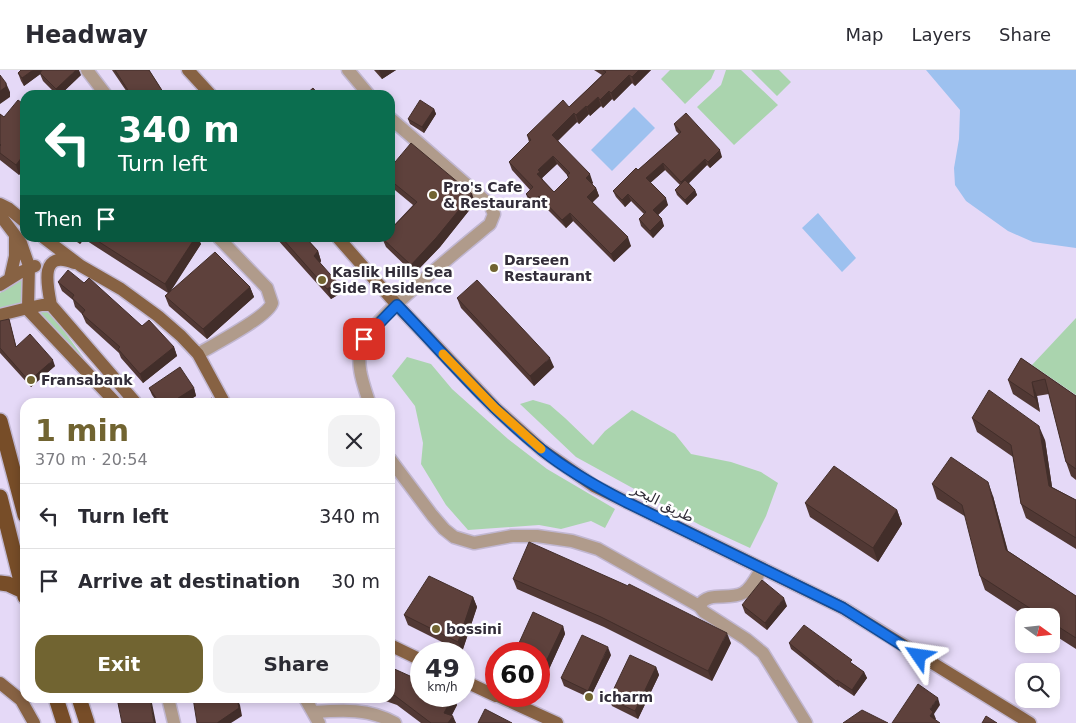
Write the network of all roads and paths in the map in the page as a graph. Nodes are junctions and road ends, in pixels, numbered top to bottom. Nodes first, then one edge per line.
1 (87, 70) edge
2 (188, 70) edge
3 (348, 70) edge
4 (102, 90) edge
5 (206, 90) edge
6 (365, 90) edge
7 (395, 122) edge
8 (0, 204) edge
9 (0, 215) edge
10 (20, 218) edge
11 (15, 233) junction
12 (20, 241) edge
13 (20, 242) edge
14 (49, 242) edge
15 (223, 242) edge
16 (342, 242) edge
17 (52, 262) junction
18 (81, 266) junction
19 (30, 268) junction
20 (5, 281) edge
21 (51, 305) junction
22 (397, 305) junction
23 (28, 308) junction
24 (0, 315) edge
25 (198, 354) junction
26 (111, 398) edge
27 (132, 398) edge
28 (222, 398) edge
29 (368, 398) edge
30 (0, 421) edge
31 (395, 466) edge
32 (20, 496) edge
33 (0, 497) edge
34 (762, 568) junction
35 (20, 578) edge
36 (0, 583) edge
37 (20, 592) edge
38 (699, 606) junction
39 (395, 647) edge
40 (410, 655) edge
41 (0, 683) edge
42 (20, 699) edge
43 (23, 703) edge
44 (58, 703) edge
45 (81, 703) edge
46 (169, 703) edge
47 (309, 703) edge
48 (521, 707) edge
49 (316, 717) edge
50 (34, 723) edge
51 (64, 723) edge
52 (87, 723) edge
53 (174, 723) edge
54 (395, 723) edge
55 (556, 723) edge
56 (806, 723) edge
57 (1030, 723) edge

1 - 4 street
2 - 5 main road
3 - 6 street
7 - 22 street
8 - 10 main road
9 - 11 main road
11 - 12 main road
11 - 20 main road
13 - 19 main road
14 - 18 main road
15 - 25 street
16 - 22 main road, طريق البحر
17 - 18 main road
17 - 19 main road
17 - 21 main road
18 - 25 main road
19 - 20 main road
19 - 23 main road
21 - 23 main road
21 - 27 main road
22 - 29 street
22 - 34 main road, طريق البحر
23 - 24 main road
23 - 26 main road
25 - 28 main road
30 - 32 highway
31 - 38 street
33 - 35 highway
34 - 38 street
34 - 57 main road, طريق البحر
36 - 37 highway
38 - 56 street
39 - 40 main road
41 - 42 main road
43 - 50 main road
44 - 51 highway
45 - 52 highway
46 - 53 street
47 - 49 street
48 - 55 main road
49 - 54 street

